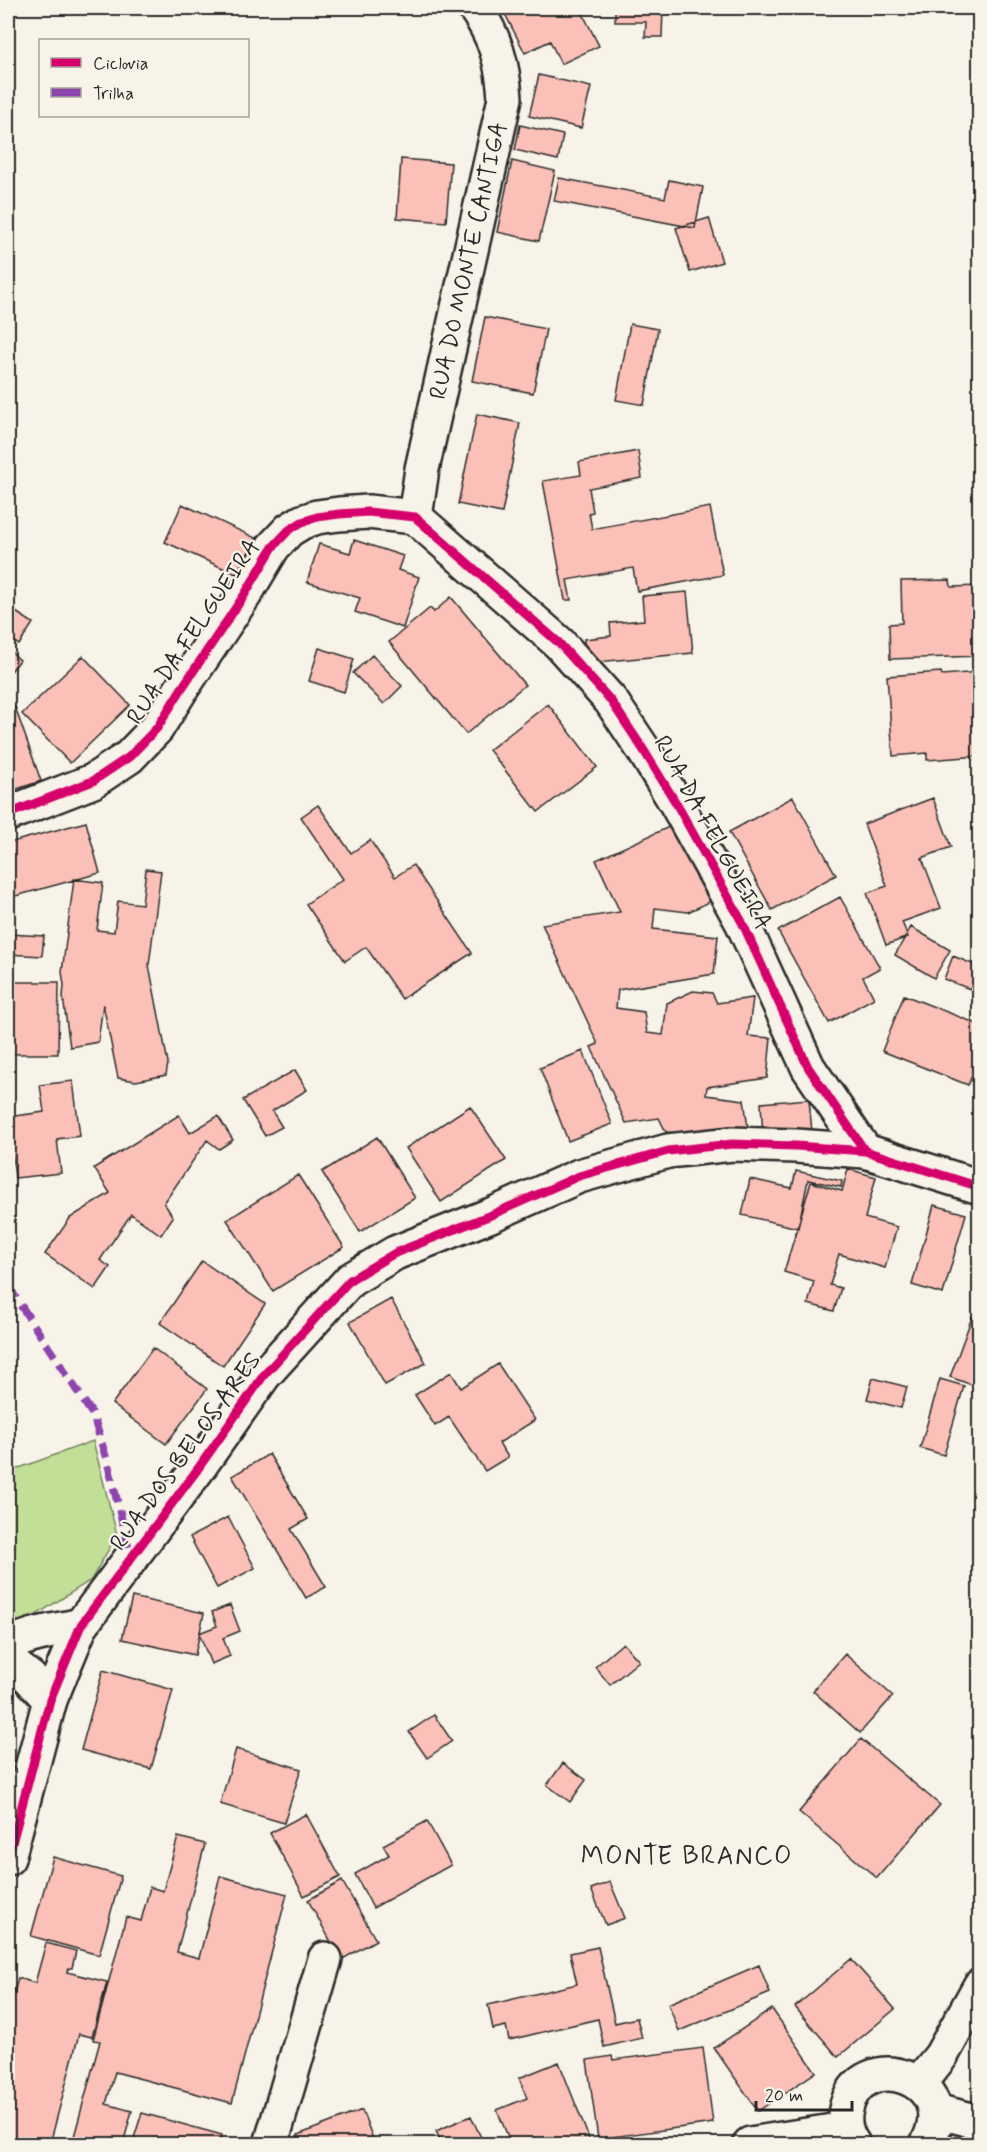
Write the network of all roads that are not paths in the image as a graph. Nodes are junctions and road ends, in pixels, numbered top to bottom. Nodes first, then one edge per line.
1 (475, 8) edge
2 (415, 517) junction
3 (8, 814) edge
4 (865, 1151) junction
5 (980, 1187) edge
6 (81, 1625) junction
7 (8, 1647) edge
8 (8, 1663) edge
9 (50, 1700) junction
10 (8, 1858) edge
11 (325, 1959) dead end
12 (980, 1986) edge
13 (919, 2083) junction
14 (935, 2111) junction
15 (980, 2122) edge
16 (849, 2137) edge
17 (271, 2145) edge
18 (750, 2145) edge
19 (927, 2145) edge

1 - 2 street, RUA DO MONTE CANTIGA
2 - 3 street, RUA DA FELGUEIRA
2 - 4 street, RUA DA FELGUEIRA
4 - 5 street
4 - 6 street, RUA DOS BELOS ARES
6 - 7 street
6 - 9 street, RUA DOS BELOS ARES
8 - 9 street
9 - 10 street, RUA DOS BELOS ARES
11 - 17 street
12 - 13 street
13 - 14 street
13 - 16 street
14 - 15 street
14 - 19 street
16 - 18 street

